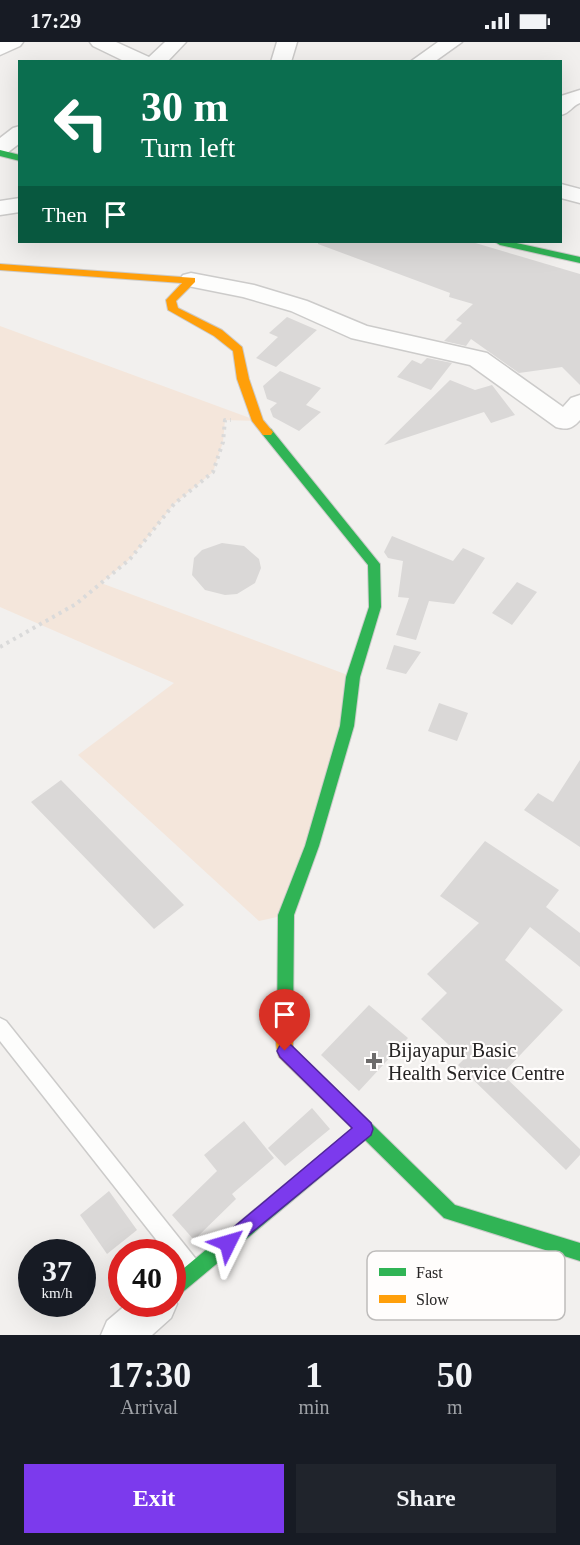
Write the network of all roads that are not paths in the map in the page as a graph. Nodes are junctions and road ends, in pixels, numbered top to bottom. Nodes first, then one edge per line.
1 (13, 42) edge
2 (100, 42) edge
3 (176, 42) edge
4 (287, 42) edge
5 (452, 42) edge
6 (0, 50) edge
7 (111, 56) edge
8 (132, 60) edge
9 (157, 60) edge
10 (281, 60) edge
11 (422, 60) edge
12 (580, 96) edge
13 (562, 108) edge
14 (18, 134) edge
15 (0, 151) edge
16 (18, 157) edge
17 (562, 191) edge
18 (580, 196) edge
19 (18, 205) edge
20 (0, 208) edge
21 (504, 243) edge
22 (580, 260) edge
23 (0, 267) edge
24 (191, 280) junction
25 (580, 404) edge
26 (0, 1027) edge
27 (365, 1129) junction
28 (580, 1252) edge
29 (194, 1272) junction
30 (186, 1279) edge
31 (142, 1317) edge
32 (121, 1335) edge

1 - 6 street
2 - 7 street
3 - 9 street
4 - 10 street
5 - 11 street
7 - 8 street
12 - 13 street
14 - 15 street
15 - 16 street
17 - 18 street
19 - 20 street
21 - 22 street
23 - 24 street
24 - 25 street
24 - 27 street
26 - 29 lane
27 - 28 street
27 - 29 street
29 - 30 street
31 - 32 street

